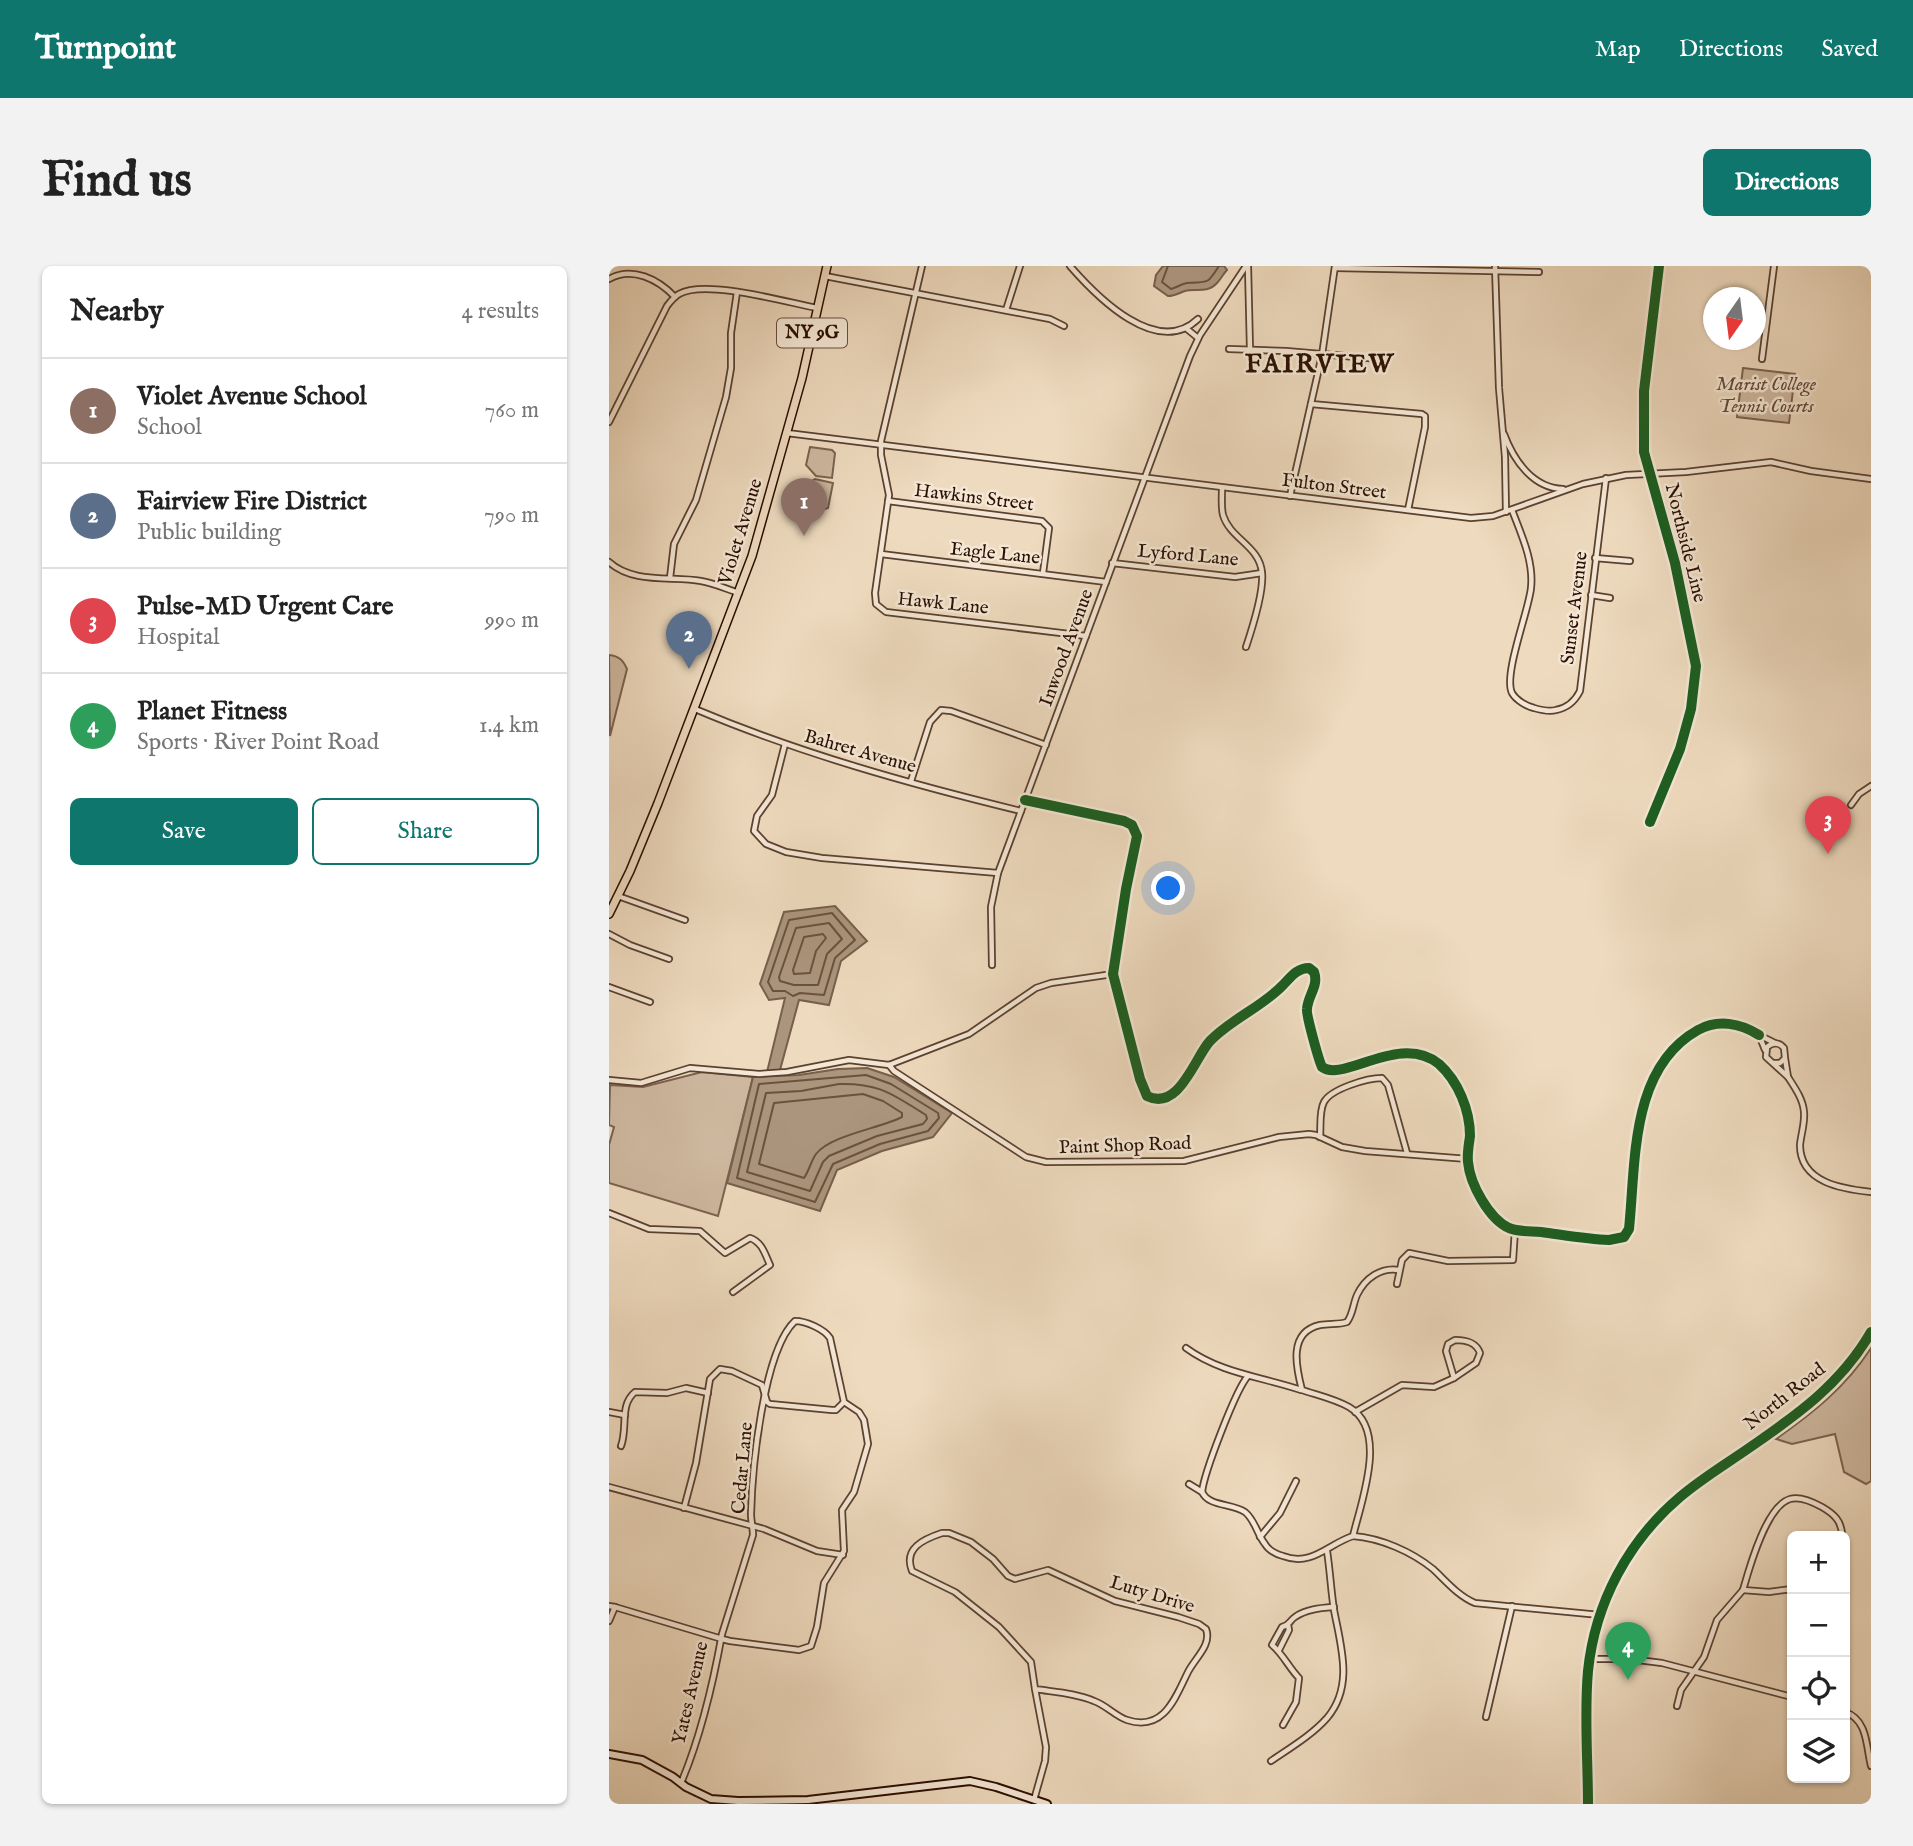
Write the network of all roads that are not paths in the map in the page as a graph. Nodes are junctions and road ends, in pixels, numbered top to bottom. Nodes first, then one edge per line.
1 (827, 266) edge
2 (922, 266) edge
3 (1020, 266) edge
4 (1070, 266) edge
5 (1247, 266) edge
6 (1774, 266) edge
7 (1335, 267) edge
8 (627, 268) edge
9 (1495, 269) edge
10 (1539, 272) dead end
11 (825, 275) junction
12 (609, 279) edge
13 (737, 292) junction
14 (916, 292) junction
15 (675, 297) junction
16 (818, 309) junction
17 (1006, 310) junction
18 (1198, 319) dead end
19 (1064, 326) dead end
20 (1187, 328) junction
21 (1198, 338) junction
22 (1230, 349) dead end
23 (1250, 349) junction
24 (1322, 355) junction
25 (1379, 359) dead end
26 (1762, 359) dead end
27 (1311, 404) junction
28 (609, 407) edge
29 (615, 410) junction
30 (1501, 420) junction
31 (609, 422) edge
32 (787, 433) junction
33 (881, 444) junction
34 (1144, 477) junction
35 (1606, 478) junction
36 (1871, 479) edge
37 (1574, 487) junction
38 (1222, 488) junction
39 (1290, 496) junction
40 (888, 501) junction
41 (1408, 510) junction
42 (1512, 510) junction
43 (1506, 512) junction
44 (881, 554) junction
45 (1595, 558) junction
46 (1630, 561) dead end
47 (609, 562) edge
48 (1112, 563) junction
49 (1042, 573) junction
50 (1262, 573) junction
51 (670, 578) junction
52 (1105, 582) junction
53 (739, 593) junction
54 (1591, 596) junction
55 (1610, 598) dead end
56 (1086, 636) junction
57 (1247, 647) dead end
58 (695, 709) junction
59 (785, 744) junction
60 (1046, 745) junction
61 (911, 782) junction
62 (1871, 786) edge
63 (1025, 800) junction
64 (1851, 805) dead end
65 (1021, 811) junction
66 (998, 873) junction
67 (618, 896) junction
68 (609, 914) edge
69 (685, 920) dead end
70 (609, 934) edge
71 (669, 959) dead end
72 (992, 965) dead end
73 (1113, 974) junction
74 (609, 987) edge
75 (650, 1002) dead end
76 (1759, 1035) junction
77 (1776, 1043) junction
78 (1765, 1051) junction
79 (1785, 1058) junction
80 (1773, 1063) junction
81 (889, 1065) junction
82 (1788, 1077) junction
83 (609, 1080) edge
84 (1320, 1137) junction
85 (1408, 1153) junction
86 (1468, 1159) junction
87 (1871, 1192) edge
88 (609, 1213) edge
89 (1515, 1230) junction
90 (1399, 1270) junction
91 (1397, 1283) dead end
92 (733, 1292) dead end
93 (1871, 1332) edge
94 (1186, 1348) dead end
95 (1248, 1376) junction
96 (1454, 1378) junction
97 (1302, 1390) junction
98 (765, 1392) junction
99 (708, 1393) junction
100 (844, 1402) junction
101 (609, 1412) edge
102 (1355, 1412) junction
103 (625, 1415) junction
104 (621, 1446) dead end
105 (1296, 1481) dead end
106 (1189, 1484) dead end
107 (609, 1487) edge
108 (1202, 1492) junction
109 (684, 1507) junction
110 (752, 1525) junction
111 (1842, 1531) edge
112 (1353, 1536) junction
113 (1260, 1537) junction
114 (1327, 1551) junction
115 (843, 1555) junction
116 (1787, 1589) edge
117 (1743, 1590) junction
118 (612, 1606) edge
119 (1512, 1606) junction
120 (1334, 1607) junction
121 (1599, 1615) junction
122 (609, 1621) edge
123 (722, 1639) junction
124 (1589, 1659) junction
125 (1693, 1671) junction
126 (1035, 1689) junction
127 (1787, 1696) edge
128 (1677, 1706) dead end
129 (1850, 1715) edge
130 (1486, 1717) dead end
131 (1283, 1725) dead end
132 (609, 1754) edge
133 (1271, 1760) dead end
134 (1871, 1766) edge
135 (681, 1783) junction
136 (1034, 1800) junction
137 (1047, 1804) edge
138 (1588, 1804) edge

1 - 11 main road, Violet Avenue / NY 9G
2 - 14 street
3 - 17 street
4 - 20 street
5 - 21 street, Inwood Avenue
5 - 23 street
6 - 26 street
7 - 9 street
7 - 24 street
8 - 12 street
8 - 15 street
9 - 10 street
9 - 30 street
11 - 14 street
11 - 16 main road, Violet Avenue / NY 9G
13 - 15 street
13 - 16 street
13 - 51 street
14 - 17 street
14 - 33 street
15 - 29 street
16 - 32 main road, Violet Avenue / NY 9G
17 - 19 street
18 - 20 street
20 - 21 street
21 - 34 street, Inwood Avenue
22 - 23 street
23 - 24 street
24 - 25 street
24 - 27 street
27 - 39 street
27 - 41 street
28 - 29 street
29 - 31 street
30 - 37 street
30 - 43 street
32 - 33 street, Fulton Street
32 - 53 main road, Violet Avenue / NY 9G
33 - 34 street, Fulton Street
33 - 40 street, Hawk Lane
34 - 38 street, Fulton Street
34 - 48 street, Inwood Avenue
35 - 36 street, Fulton Street
35 - 37 street, Fulton Street
35 - 45 street, Sunset Avenue
37 - 42 street, Fulton Street
38 - 39 street, Fulton Street
38 - 50 street
39 - 41 street, Fulton Street
40 - 44 street, Hawk Lane
40 - 49 street, Hawkins Street
41 - 43 street, Fulton Street
42 - 43 street, Fulton Street
42 - 54 street, Sunset Avenue
44 - 49 street, Eagle Lane
44 - 56 street, Hawk Lane
45 - 46 street
45 - 54 street, Sunset Avenue
47 - 51 street
48 - 50 street, Lyford Lane
48 - 52 street, Inwood Avenue
49 - 52 street, Eagle Lane
50 - 57 street
51 - 53 street
52 - 56 street, Inwood Avenue
53 - 58 main road, Violet Avenue / NY 9G
54 - 55 street
56 - 60 street, Inwood Avenue
58 - 59 street, Bahret Avenue
58 - 67 main road, Violet Avenue / NY 9G
59 - 61 street, Bahret Avenue
59 - 66 street
60 - 61 street
60 - 63 street, Inwood Avenue
61 - 65 street, Bahret Avenue
62 - 64 street
63 - 65 street, Inwood Avenue
63 - 73 street
65 - 66 street, Inwood Avenue
66 - 72 street, Inwood Avenue
67 - 68 main road, Violet Avenue / NY 9G
67 - 69 street
70 - 71 street
73 - 81 street
73 - 86 street
74 - 75 street
76 - 77 street
76 - 78 street
76 - 89 street
77 - 78 street
77 - 79 street
78 - 80 street
79 - 80 street
79 - 82 street
80 - 82 street
81 - 83 street
81 - 84 street, Paint Shop Road
82 - 87 street
84 - 85 street, Paint Shop Road
84 - 85 street
85 - 86 street, Paint Shop Road
86 - 89 street
88 - 92 street
89 - 90 street
90 - 91 street
90 - 97 street
93 - 121 highway, North Road
94 - 95 street
95 - 97 street
95 - 108 street
96 - 96 street
96 - 102 street
97 - 102 street
98 - 99 street
98 - 100 street
98 - 100 street, Cedar Lane
98 - 110 street, Cedar Lane
99 - 103 street
99 - 109 street
100 - 115 street
101 - 103 street
102 - 112 street
103 - 104 street
105 - 113 street
106 - 108 street
107 - 109 street
108 - 113 street
109 - 110 street
110 - 115 street
110 - 123 street, Cedar Lane
111 - 117 street
112 - 114 street
112 - 119 street
113 - 114 street
114 - 120 street
115 - 123 street
116 - 117 street
117 - 125 street
118 - 122 street
118 - 123 street, Yates Avenue
119 - 121 street
119 - 130 street
120 - 131 street
120 - 133 street
121 - 124 highway, North Road
123 - 135 street, Yates Avenue
124 - 125 street
124 - 138 highway, North Road
125 - 127 street
125 - 128 street
126 - 126 street, Luty Drive
126 - 136 street, Luty Drive
129 - 134 street
132 - 135 street
135 - 136 street
136 - 137 street

